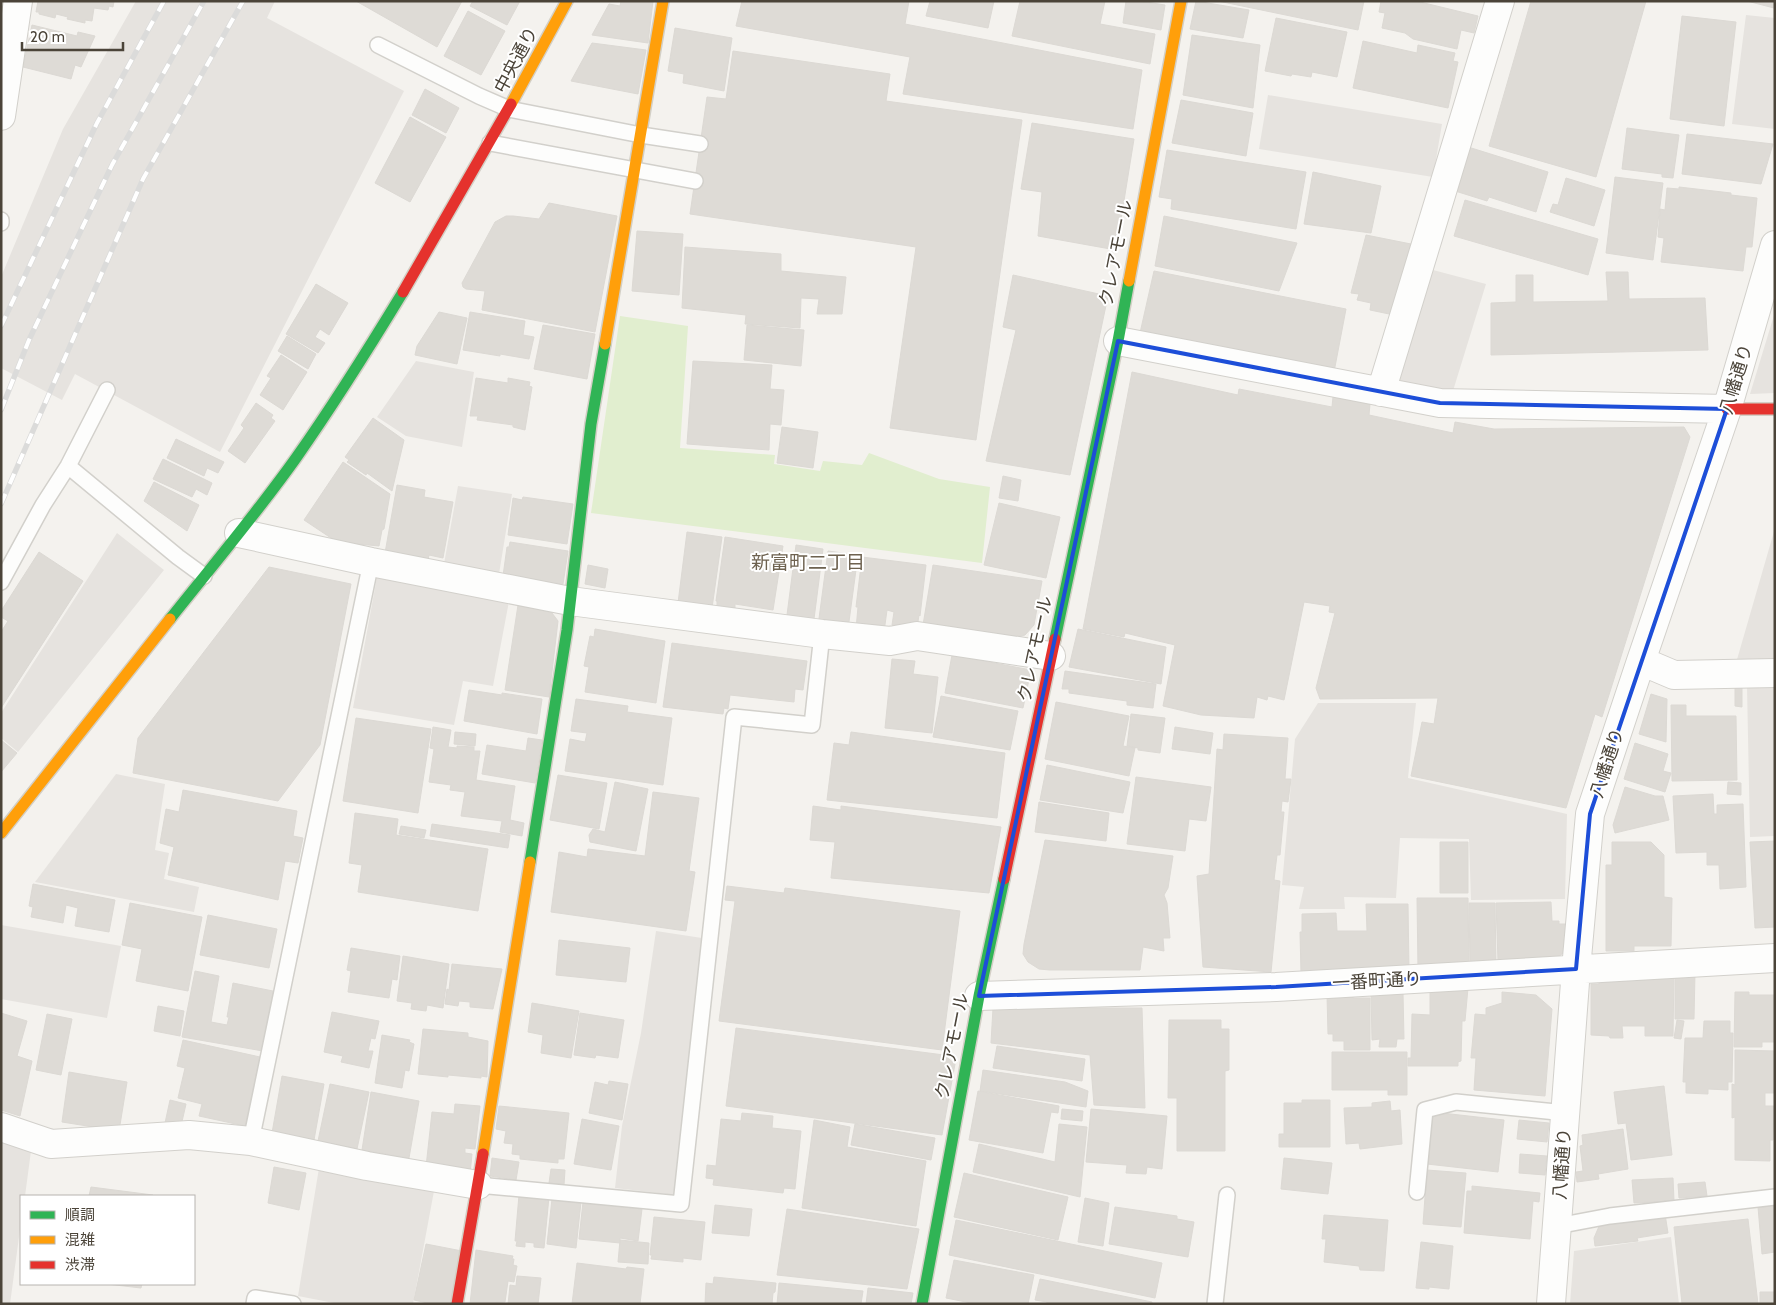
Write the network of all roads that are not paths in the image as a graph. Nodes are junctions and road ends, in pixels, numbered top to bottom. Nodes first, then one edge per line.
1 (18, 1) edge
2 (568, 1) edge
3 (663, 1) edge
4 (1182, 1) edge
5 (1500, 1) edge
6 (378, 45) dead end
7 (509, 109) junction
8 (1, 116) edge
9 (641, 135) junction
10 (490, 143) junction
11 (700, 144) dead end
12 (635, 171) junction
13 (695, 182) dead end
14 (1775, 245) edge
15 (1118, 341) junction
16 (107, 390) dead end
17 (1381, 392) junction
18 (1727, 409) junction
19 (1775, 409) edge
20 (68, 466) junction
21 (239, 533) junction
22 (372, 562) junction
23 (204, 576) junction
24 (1, 582) edge
25 (570, 601) junction
26 (822, 634) junction
27 (1052, 656) junction
28 (1641, 661) junction
29 (1775, 673) edge
30 (1, 833) edge
31 (1775, 958) edge
32 (1576, 969) junction
33 (979, 996) junction
34 (1566, 1113) junction
35 (1, 1127) edge
36 (251, 1141) junction
37 (478, 1185) junction
38 (1417, 1192) dead end
39 (1227, 1195) dead end
40 (1775, 1197) edge
41 (1557, 1226) junction
42 (254, 1304) edge
43 (293, 1304) edge
44 (457, 1304) edge
45 (922, 1304) edge
46 (1215, 1304) edge
47 (1551, 1304) edge

1 - 8 street
2 - 7 street, 中央通り
3 - 9 street
4 - 15 street, クレアモール
5 - 17 street
6 - 7 lane
7 - 9 lane
7 - 10 street, 中央通り
9 - 11 lane
9 - 12 street
10 - 12 lane
10 - 21 street, 中央通り
12 - 13 lane
12 - 25 street
14 - 18 street, 八幡通り
15 - 17 street
15 - 27 street, クレアモール
16 - 20 lane
17 - 18 street
18 - 19 street
18 - 28 street, 八幡通り
20 - 23 lane
20 - 24 lane
21 - 22 street
21 - 23 street, 中央通り
22 - 25 street
22 - 36 lane
23 - 30 street, 中央通り
25 - 26 street
25 - 37 street
26 - 27 street
26 - 37 lane
27 - 33 street, クレアモール
28 - 29 street
28 - 32 street, 八幡通り
31 - 32 street, 一番町通り
32 - 33 street, 一番町通り
32 - 34 street, 八幡通り
33 - 45 street, クレアモール
34 - 38 lane
34 - 41 street, 八幡通り
35 - 36 street
36 - 37 street
37 - 44 street
39 - 46 lane
40 - 41 lane
41 - 47 street, 八幡通り
42 - 43 lane

